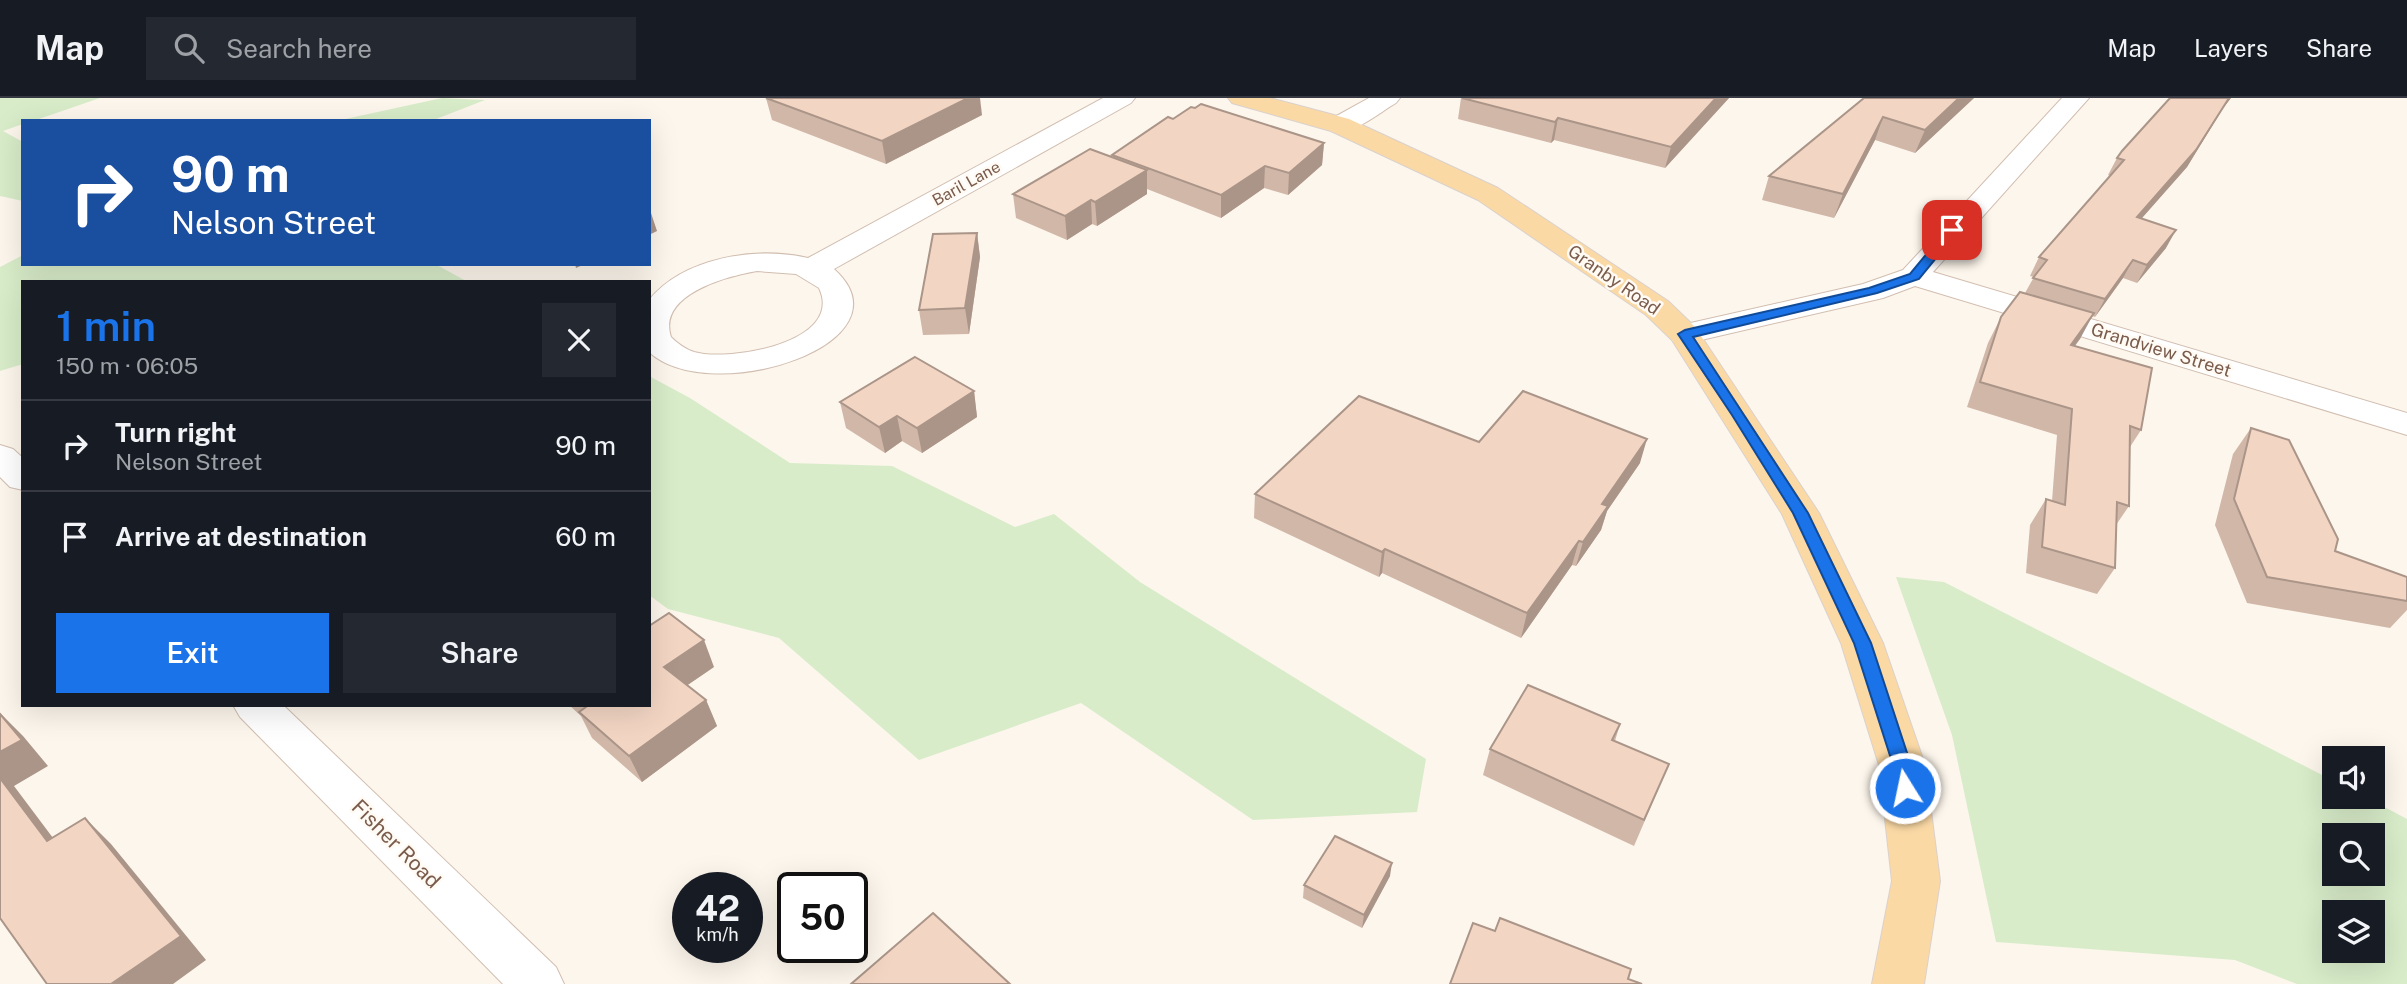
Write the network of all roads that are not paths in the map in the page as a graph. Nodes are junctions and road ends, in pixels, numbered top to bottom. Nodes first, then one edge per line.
1 (1122, 98) edge
2 (1241, 98) edge
3 (1387, 98) edge
4 (2076, 98) edge
5 (1340, 125) junction
6 (811, 269) junction
7 (1914, 276) junction
8 (1685, 334) junction
9 (2407, 424) edge
10 (0, 457) edge
11 (21, 476) edge
12 (257, 707) edge
13 (538, 984) edge
14 (1898, 984) edge

1 - 6 street, Baril Lane
2 - 5 main road, Granby Road
3 - 5 street
4 - 7 street
5 - 8 main road, Granby Road
6 - 6 street
7 - 8 street
7 - 9 street, Grandview Street
8 - 14 main road, Granby Road
10 - 11 street
12 - 13 street, Fisher Road

